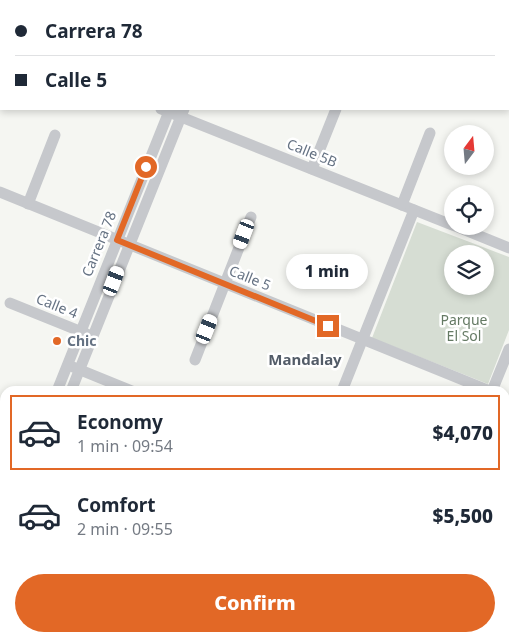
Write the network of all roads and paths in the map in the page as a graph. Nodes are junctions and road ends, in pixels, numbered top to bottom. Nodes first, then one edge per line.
1 (166, 110) edge
2 (336, 110) edge
3 (182, 113) edge
4 (430, 133) dead end
5 (55, 135) dead end
6 (312, 169) junction
7 (0, 192) edge
8 (28, 204) junction
9 (402, 205) junction
10 (414, 210) junction
11 (251, 217) dead end
12 (444, 222) edge
13 (476, 235) edge
14 (117, 240) junction
15 (129, 245) junction
16 (509, 248) edge
17 (225, 284) junction
18 (10, 303) dead end
19 (80, 331) junction
20 (93, 336) junction
21 (363, 340) junction
22 (509, 349) edge
23 (195, 360) dead end
24 (67, 365) junction
25 (80, 370) junction
26 (59, 386) edge
27 (73, 386) edge
28 (120, 386) edge
29 (344, 386) edge
30 (478, 386) edge
31 (493, 386) edge

1 - 3 street, Calle 5B
1 - 14 street, Carrera 78
2 - 6 street
3 - 6 street, Calle 5B
3 - 15 street, Carrera 78
4 - 9 street
5 - 8 street
6 - 9 street, Calle 5B
7 - 8 street, Calle 5
8 - 14 street, Calle 5
9 - 10 street, Calle 5B
10 - 12 street, Calle 5B
10 - 21 street
11 - 17 street
13 - 16 street, Calle 5B
14 - 15 street, Calle 5
14 - 19 street, Carrera 78
15 - 17 street, Calle 5
15 - 20 street, Carrera 78
17 - 21 street, Calle 5
17 - 23 street
18 - 19 street, Calle 4
19 - 20 street, Calle 4
19 - 24 street, Carrera 78
20 - 25 street, Carrera 78
21 - 29 street
21 - 30 street, Calle 5
22 - 31 street
24 - 25 street
24 - 26 street, Carrera 78
25 - 27 street, Carrera 78
25 - 28 street

